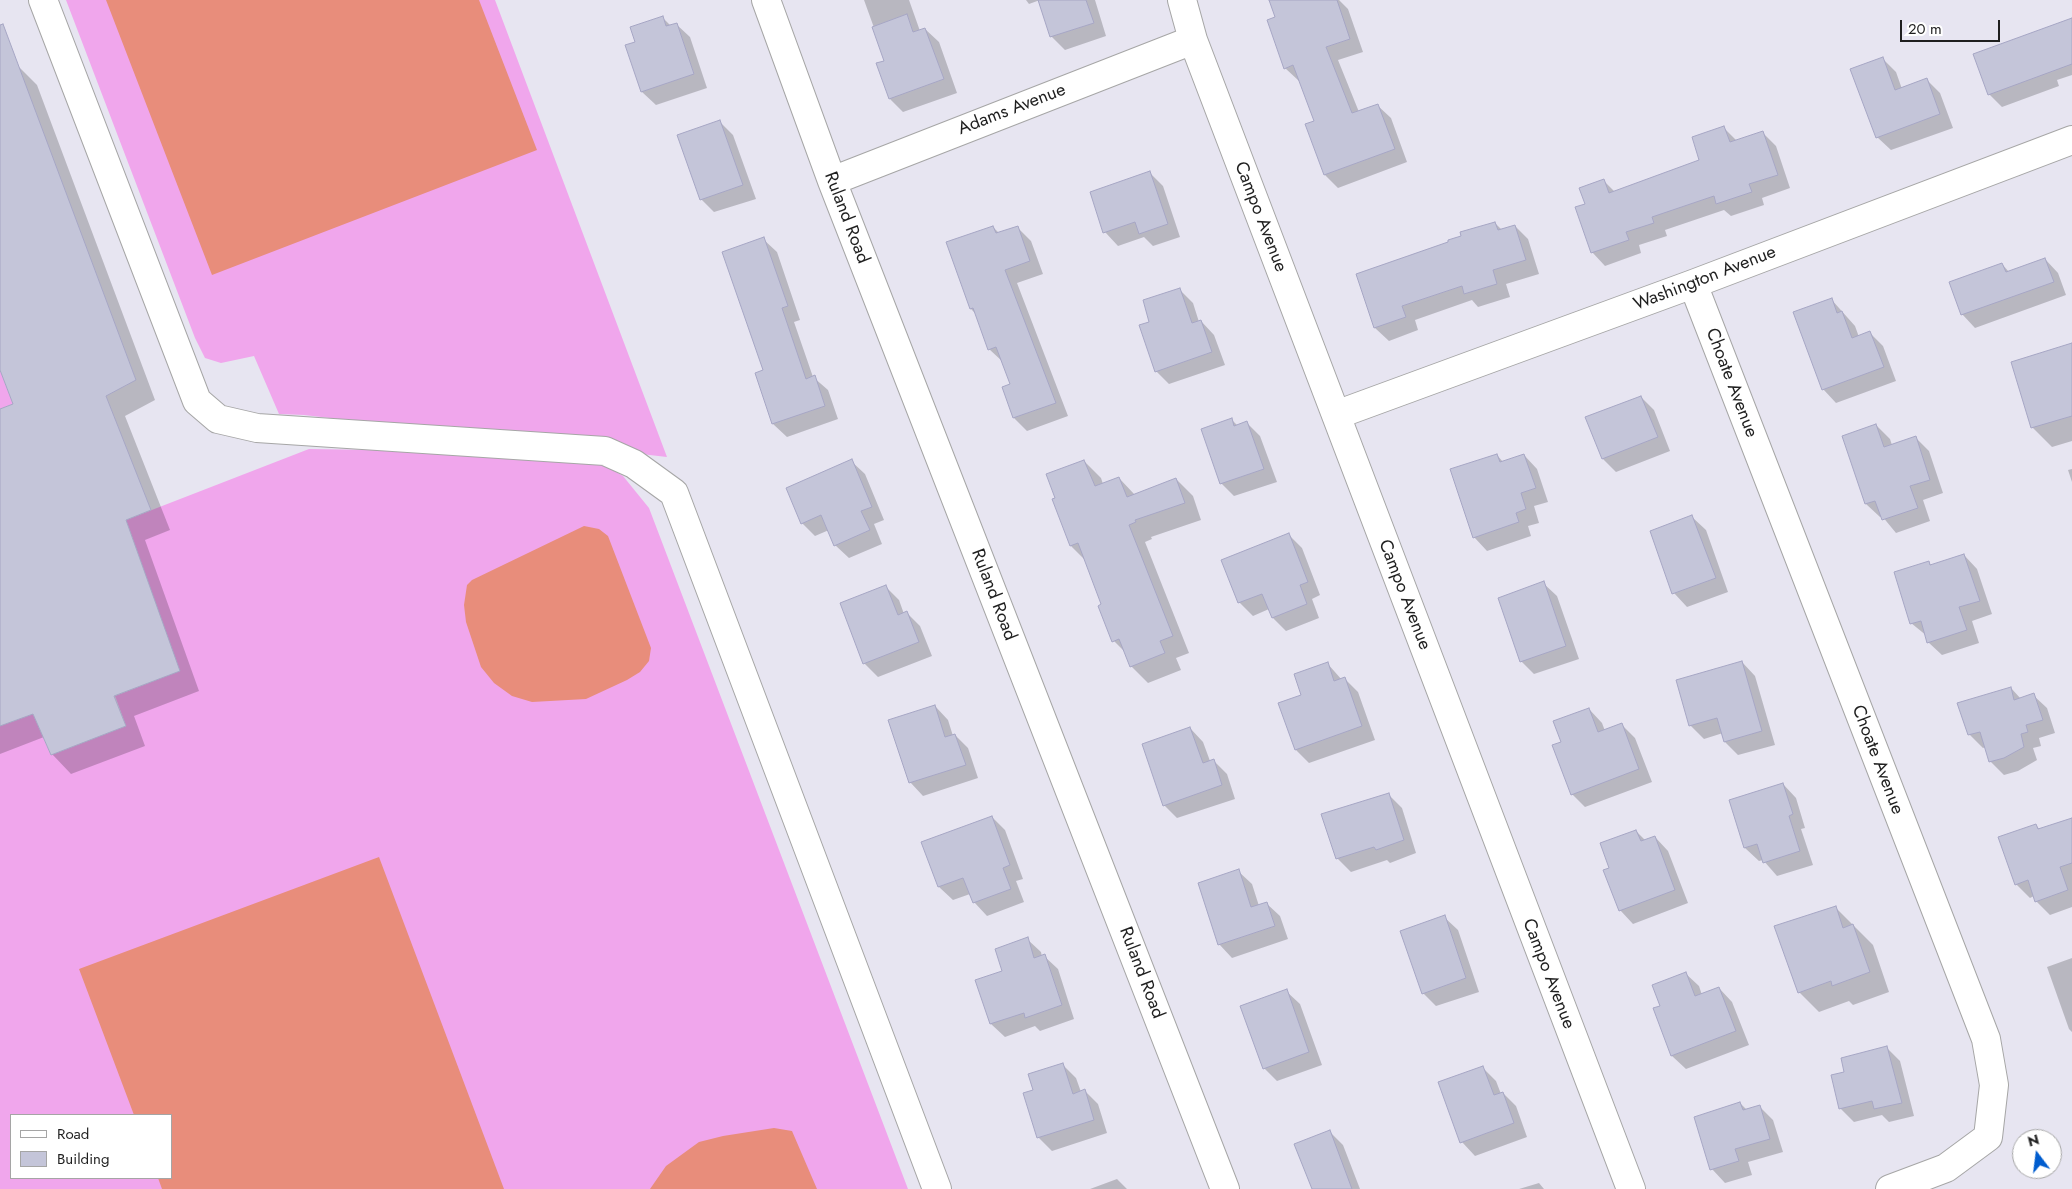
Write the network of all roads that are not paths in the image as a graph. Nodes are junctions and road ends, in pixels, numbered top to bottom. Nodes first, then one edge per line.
1 (43, 0) edge
2 (766, 0) edge
3 (1182, 0) edge
4 (1192, 40) junction
5 (2072, 140) edge
6 (832, 181) junction
7 (1693, 284) junction
8 (1336, 415) junction
9 (937, 1189) edge
10 (1225, 1189) edge
11 (1631, 1189) edge
12 (1890, 1189) edge

1 - 9 street
2 - 6 street, Ruland Road
3 - 4 street, Campo Avenue
4 - 6 street, Adams Avenue
4 - 8 street, Campo Avenue
5 - 7 street, Washington Avenue
6 - 10 street, Ruland Road
7 - 8 street, Washington Avenue
7 - 12 street, Choate Avenue
8 - 11 street, Campo Avenue

